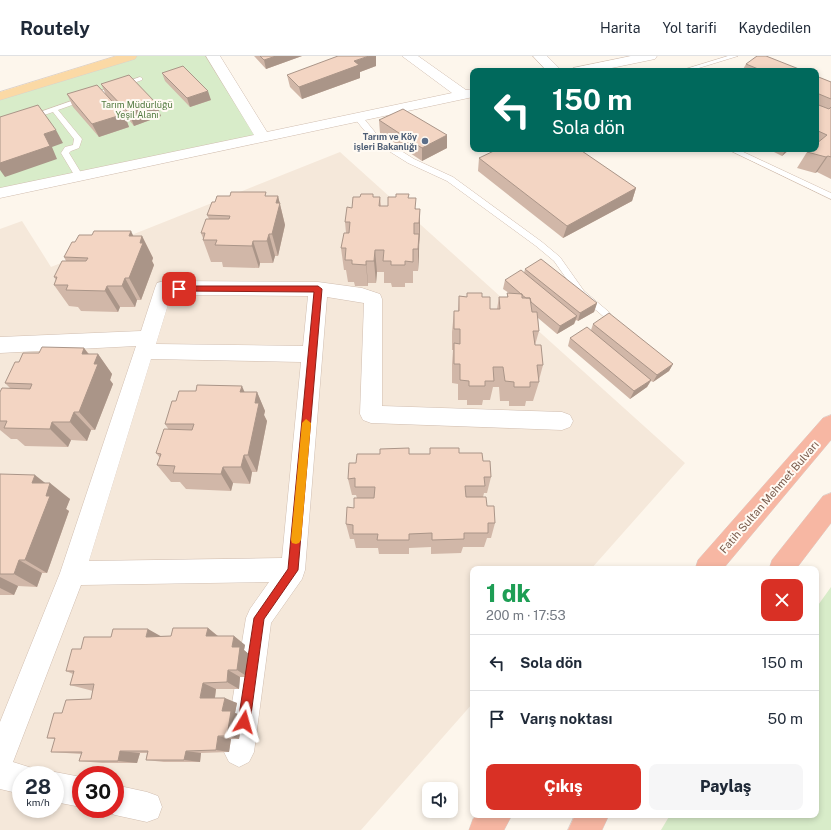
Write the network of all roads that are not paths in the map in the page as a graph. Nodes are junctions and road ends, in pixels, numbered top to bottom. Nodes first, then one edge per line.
1 (130, 56) edge
2 (213, 56) edge
3 (409, 56) edge
4 (540, 56) edge
5 (650, 56) edge
6 (735, 56) edge
7 (552, 68) edge
8 (592, 68) edge
9 (693, 68) edge
10 (140, 79) dead end
11 (468, 94) edge
12 (0, 96) edge
13 (54, 109) junction
14 (358, 117) junction
15 (0, 128) edge
16 (263, 137) junction
17 (738, 152) edge
18 (79, 176) junction
19 (0, 193) edge
20 (831, 196) edge
21 (318, 289) junction
22 (606, 314) edge
23 (0, 345) edge
24 (145, 345) junction
25 (313, 354) junction
26 (562, 421) dead end
27 (831, 424) edge
28 (831, 504) edge
29 (710, 566) edge
30 (783, 566) edge
31 (293, 570) junction
32 (73, 573) junction
33 (239, 752) dead end
34 (0, 758) edge
35 (0, 774) edge
36 (12, 777) edge
37 (124, 802) edge
38 (147, 807) dead end
39 (494, 818) edge
40 (592, 818) edge
41 (484, 830) edge
42 (583, 830) edge

1 - 12 main road
2 - 16 street
3 - 11 street
4 - 7 street
5 - 8 street
6 - 9 lane
10 - 13 lane
11 - 14 street
13 - 15 lane
13 - 18 lane
14 - 16 street
14 - 22 lane
16 - 18 street
17 - 20 lane
18 - 19 street
21 - 24 street
21 - 25 street
21 - 26 street
23 - 24 street
24 - 25 street
24 - 32 street
25 - 31 street
27 - 29 highway, Fatih Sultan Mehmet Bulvarı
28 - 30 highway
31 - 32 street
31 - 33 street
32 - 34 street
35 - 36 street
37 - 38 street
39 - 41 highway
40 - 42 highway

